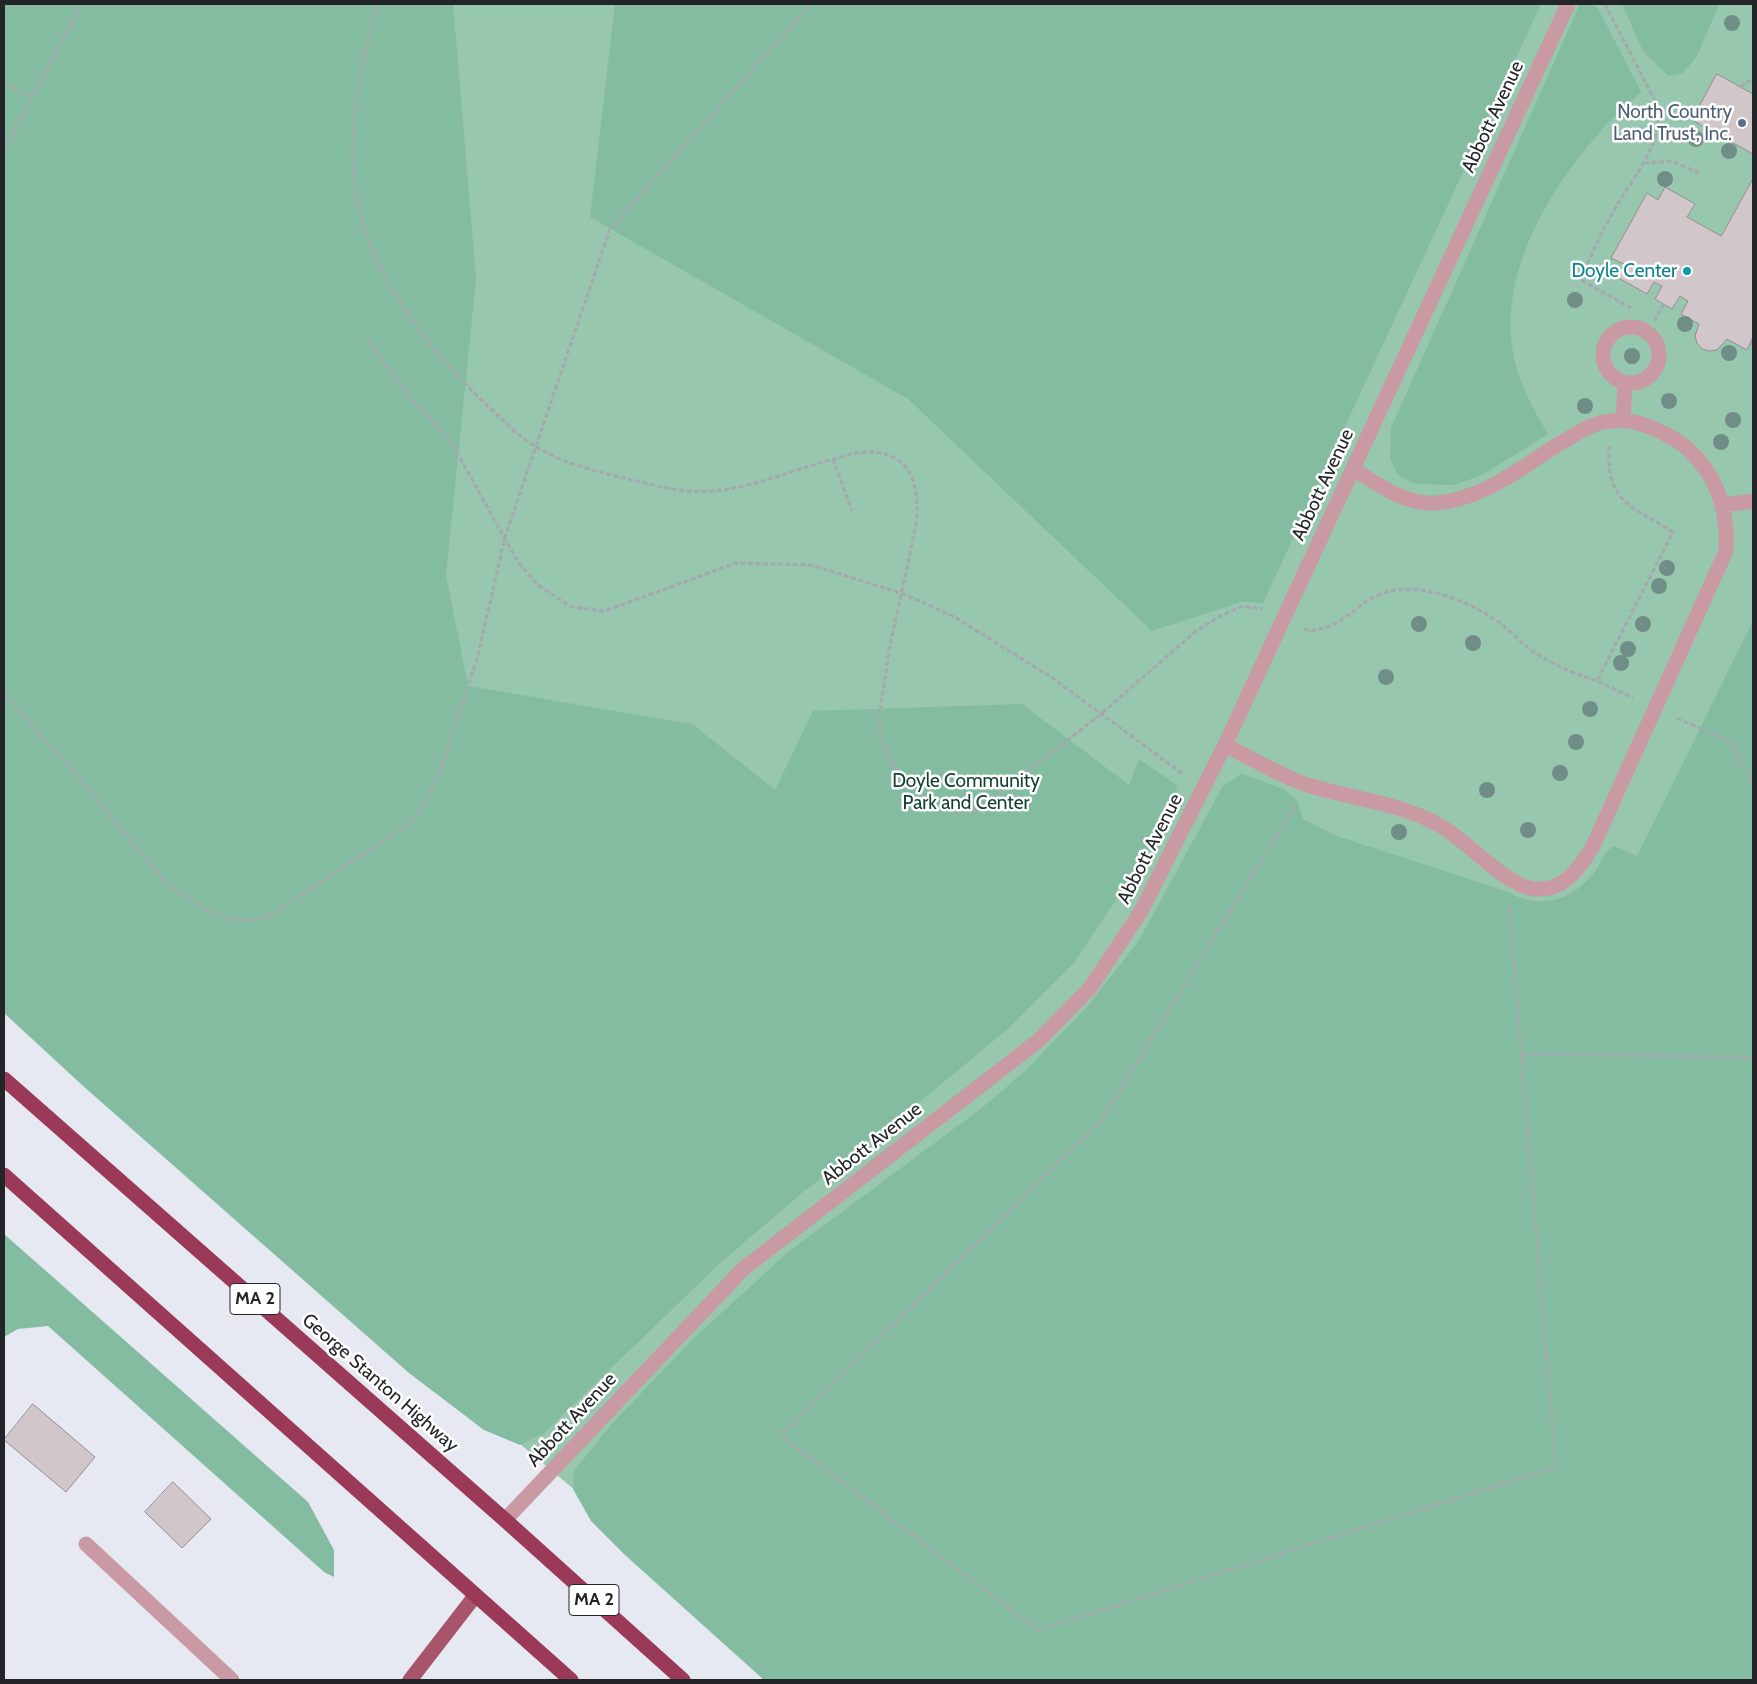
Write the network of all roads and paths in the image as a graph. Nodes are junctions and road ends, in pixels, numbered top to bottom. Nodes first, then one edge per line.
1 (82, 4) edge
2 (378, 4) edge
3 (810, 4) edge
4 (1568, 4) edge
5 (1605, 4) edge
6 (1753, 82) edge
7 (4, 84) edge
8 (1741, 87) dead end
9 (31, 96) junction
10 (4, 150) edge
11 (1644, 164) junction
12 (1700, 173) dead end
13 (1664, 304) dead end
14 (1631, 308) dead end
15 (1654, 321) dead end
16 (368, 340) dead end
17 (1624, 382) dead end
18 (1623, 421) junction
19 (1609, 438) dead end
20 (535, 447) junction
21 (833, 459) junction
22 (1353, 469) junction
23 (1753, 501) edge
24 (1723, 505) junction
25 (852, 511) dead end
26 (505, 536) junction
27 (901, 593) junction
28 (1265, 610) dead end
29 (1297, 625) dead end
30 (1597, 681) junction
31 (4, 694) edge
32 (1656, 708) junction
33 (1101, 714) junction
34 (1226, 745) junction
35 (1753, 785) edge
36 (1308, 786) junction
37 (1203, 789) junction
38 (1506, 878) junction
39 (1520, 1054) junction
40 (1753, 1056) edge
41 (4, 1079) edge
42 (4, 1175) edge
43 (505, 1520) junction
44 (86, 1544) dead end
45 (475, 1596) junction
46 (232, 1680) edge
47 (410, 1680) edge
48 (571, 1680) edge
49 (682, 1680) edge

1 - 9 path
2 - 20 path
3 - 20 path
4 - 22 street, Abbott Avenue
5 - 11 path
6 - 8 path
7 - 9 path
9 - 10 path
11 - 12 path
11 - 14 path
13 - 15 path
16 - 26 path
17 - 18 street
18 - 22 street
18 - 24 street
19 - 30 path
20 - 21 path
20 - 26 path
21 - 25 path
21 - 27 path
22 - 34 street, Abbott Avenue
23 - 24 street
24 - 32 street
26 - 27 path
26 - 31 path
27 - 33 path
27 - 33 path
28 - 33 path
29 - 30 path
30 - 32 path
32 - 35 path
32 - 38 street
33 - 37 path
34 - 36 street
34 - 37 street, Abbott Avenue
36 - 38 street
36 - 39 path
37 - 43 street, Abbott Avenue
38 - 39 path
39 - 40 path
41 - 43 highway, George Stanton Highway / MA 2
42 - 45 highway
43 - 49 highway, George Stanton Highway / MA 2
44 - 46 street
45 - 47 main road
45 - 48 highway

